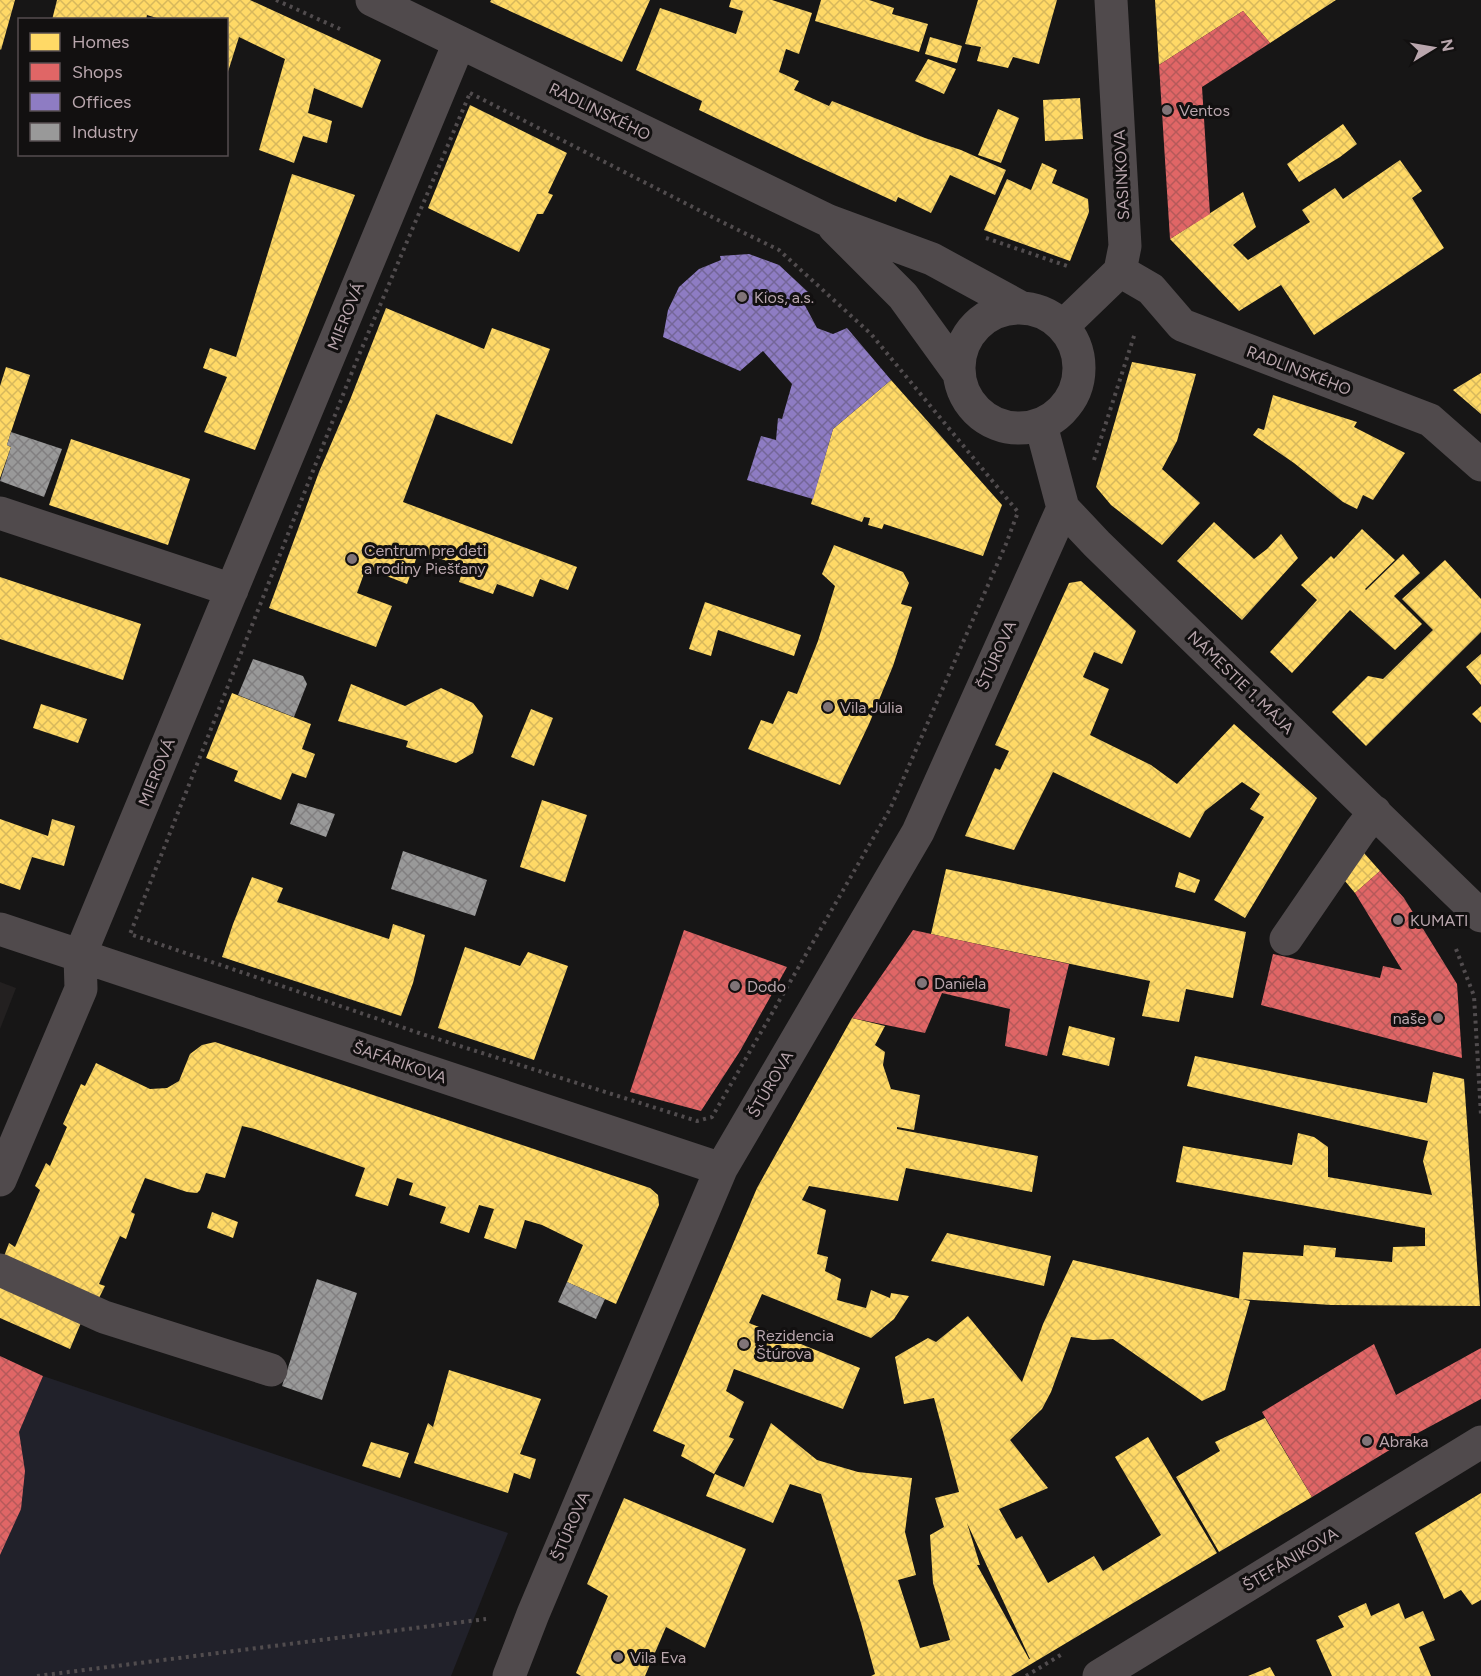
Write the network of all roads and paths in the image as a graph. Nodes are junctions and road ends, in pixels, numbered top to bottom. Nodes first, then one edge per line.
1 (372, 0) edge
2 (1111, 0) edge
3 (459, 43) junction
4 (829, 221) junction
5 (979, 236) dead end
6 (1070, 268) dead end
7 (1120, 271) junction
8 (1151, 289) junction
9 (1020, 307) junction
10 (1063, 326) junction
11 (958, 372) junction
12 (1041, 425) junction
13 (1481, 465) edge
14 (1093, 467) dead end
15 (1063, 508) junction
16 (0, 513) edge
17 (232, 590) junction
18 (967, 634) joint
19 (1375, 813) junction
20 (1481, 916) edge
21 (0, 929) edge
22 (1286, 939) dead end
23 (1455, 948) dead end
24 (80, 955) junction
25 (1474, 996) junction
26 (1481, 999) edge
27 (1481, 1115) edge
28 (720, 1169) junction
29 (0, 1179) edge
30 (0, 1270) edge
31 (271, 1370) dead end
32 (1481, 1442) edge
33 (493, 1618) dead end
34 (49, 1675) edge
35 (37, 1676) edge
36 (509, 1676) edge
37 (1099, 1676) edge

1 - 3 street, RADLINSKÉHO
2 - 7 street, SASINKOVA
3 - 4 street, RADLINSKÉHO
3 - 17 street, MIEROVÁ
4 - 9 street, RADLINSKÉHO
4 - 11 street, RADLINSKÉHO
5 - 6 path
7 - 8 street, RADLINSKÉHO
7 - 10 street
8 - 13 street, RADLINSKÉHO
8 - 14 path
9 - 10 street
9 - 11 street
10 - 12 street
11 - 12 street
12 - 15 street, NÁMESTIE 1. MÁJA
15 - 19 street, NÁMESTIE 1. MÁJA
15 - 28 street, ŠTÚROVA
16 - 17 street
17 - 24 street, MIEROVÁ
18 - 18 path
19 - 20 street, NÁMESTIE 1. MÁJA
19 - 22 street
21 - 24 street, ŠAFÁRIKOVA
23 - 25 path
24 - 28 street, ŠAFÁRIKOVA
24 - 29 street
25 - 26 path
25 - 27 path
28 - 36 street, ŠTÚROVA
30 - 31 street
32 - 37 street, ŠTEFÁNIKOVA
33 - 34 path
34 - 35 path

